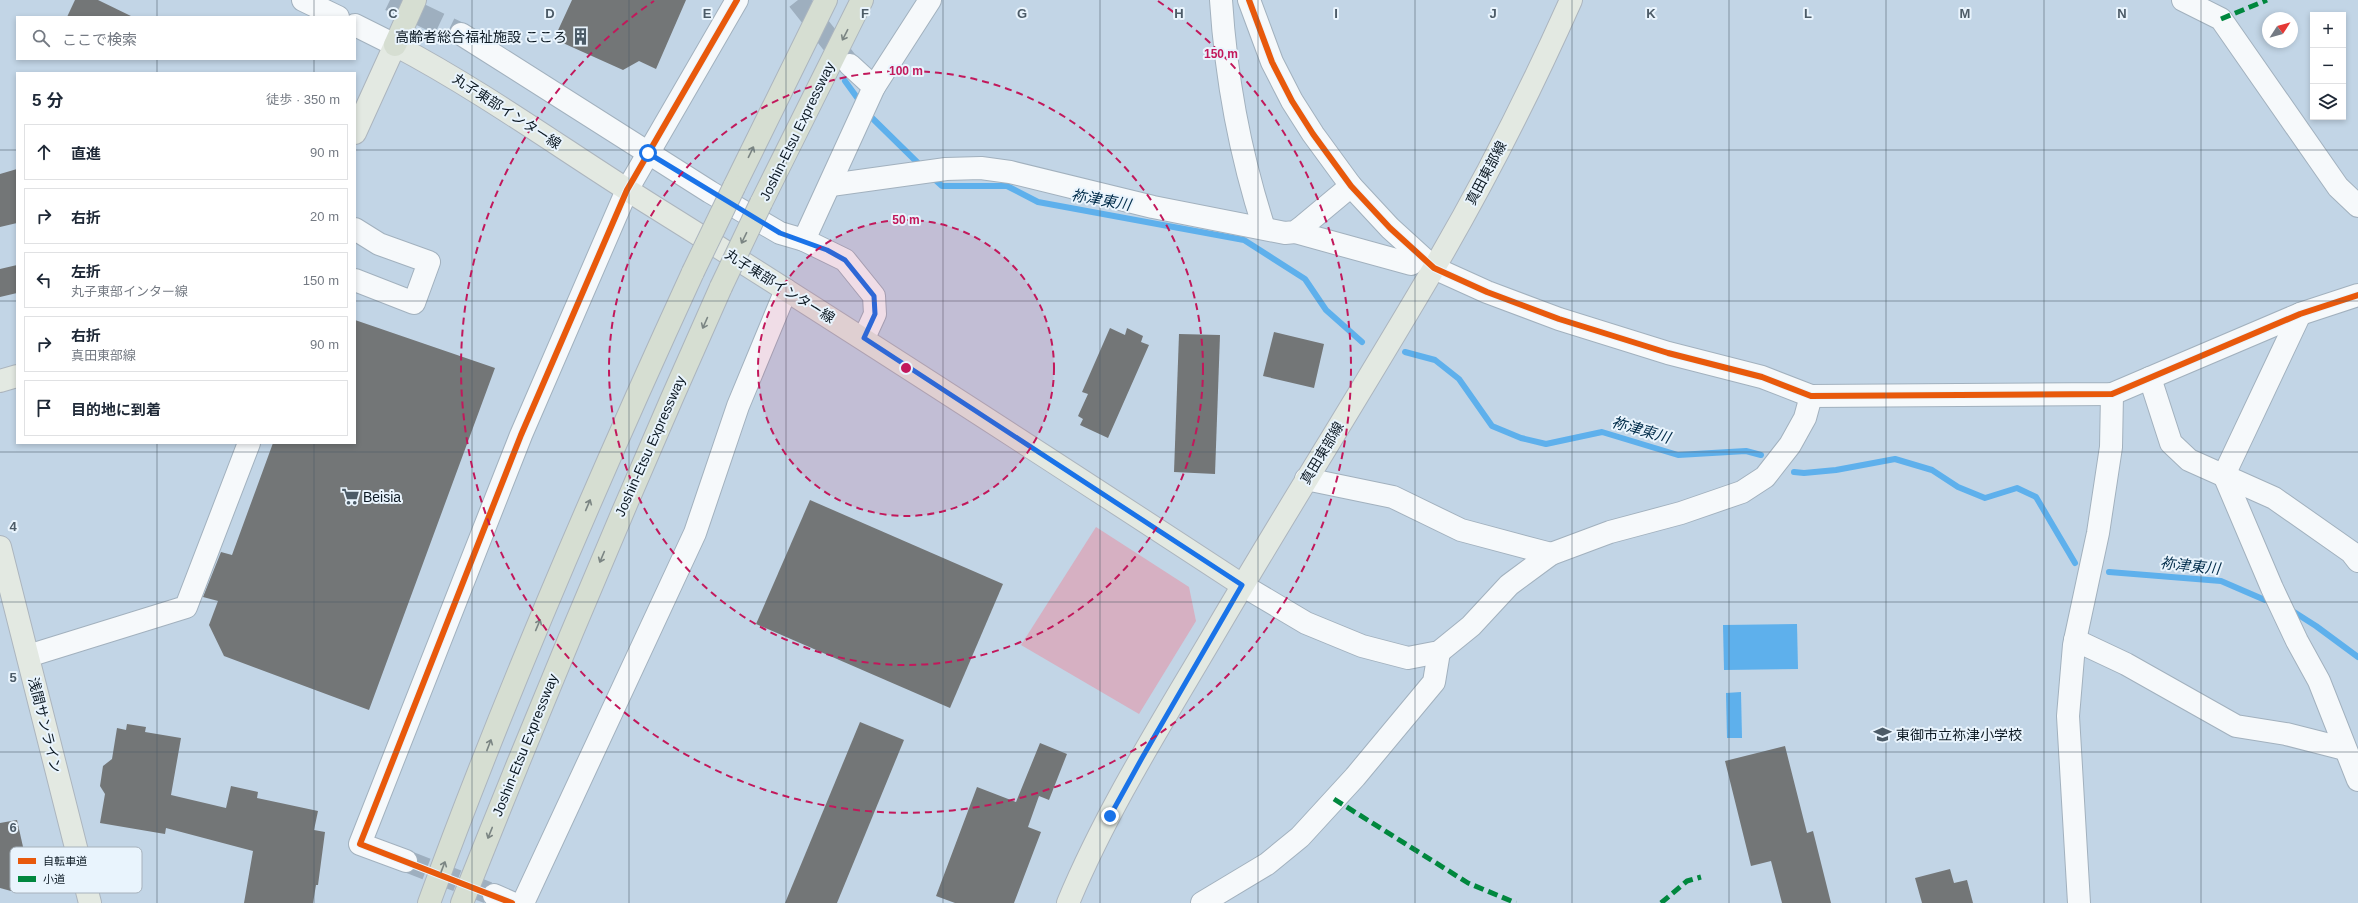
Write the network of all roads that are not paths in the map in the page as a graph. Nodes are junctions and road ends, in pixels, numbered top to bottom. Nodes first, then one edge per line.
1 (302, 0) edge
2 (415, 0) edge
3 (737, 0) edge
4 (820, 0) edge
5 (826, 0) edge
6 (862, 0) edge
7 (930, 0) edge
8 (1221, 0) edge
9 (1249, 0) edge
10 (1571, 0) edge
11 (2183, 0) edge
12 (336, 16) edge
13 (356, 26) edge
14 (461, 34) tunnel mouth
15 (395, 45) junction
16 (800, 51) junction
17 (850, 65) tunnel mouth
18 (871, 93) junction
19 (356, 131) edge
20 (648, 153) junction
21 (831, 185) junction
22 (1352, 186) junction
23 (627, 190) junction
24 (2358, 206) edge
25 (1264, 228) junction
26 (356, 230) edge
27 (1295, 232) junction
28 (804, 240) junction
29 (1411, 264) dead end
30 (1434, 268) junction
31 (356, 280) edge
32 (786, 290) junction
33 (2358, 295) edge
34 (2300, 314) junction
35 (864, 338) junction
36 (16, 376) edge
37 (2150, 378) junction
38 (0, 381) edge
39 (2112, 394) junction
40 (1811, 396) junction
41 (249, 444) edge
42 (2224, 475) junction
43 (1306, 479) junction
44 (0, 547) edge
45 (1551, 554) junction
46 (2358, 561) edge
47 (1242, 585) junction
48 (2075, 640) junction
49 (1439, 652) junction
50 (28, 656) junction
51 (2345, 749) junction
52 (2358, 780) edge
53 (76, 847) edge
54 (406, 860) tunnel mouth
55 (87, 893) edge
56 (90, 903) edge
57 (429, 903) edge
58 (462, 903) edge
59 (523, 903) edge
60 (1068, 903) edge
61 (1202, 903) edge
62 (2079, 903) edge

1 - 12 street
2 - 15 highway
3 - 20 street
4 - 16 highway
5 - 16 highway
6 -> 58 highway, Joshin-Etsu Expressway, bridge
7 - 18 street
8 - 25 street
9 - 22 street
10 - 30 main road, 真田東部線
11 - 24 street
13 - 15 street
14 - 20 street
15 - 19 main road
15 - 23 main road, 丸子東部インター線
57 -> 16 highway, bridge
17 - 18 street
18 - 21 street
20 - 23 street
20 - 28 street
21 - 25 street
21 - 28 street
22 - 27 street
22 - 30 street
23 - 32 main road, 丸子東部インター線
23 - 54 street
25 - 27 street
26 - 31 street
27 - 29 street
28 - 35 street
30 - 40 street
30 - 43 main road, 真田東部線
32 - 35 main road, 丸子東部インター線
32 - 59 street
33 - 34 street
34 - 37 street
34 - 42 street
35 - 47 main road, 丸子東部インター線
36 - 38 main road
37 - 39 street
37 - 42 street
39 - 40 street
39 - 48 street
40 - 45 street
41 - 50 street
42 - 46 street
42 - 51 street
43 - 45 street
43 - 47 main road, 真田東部線
44 - 50 main road, 浅間サンライン
45 - 49 street
47 - 49 street
47 - 60 main road, 真田東部線
48 - 51 street
48 - 62 street
49 - 61 street
50 - 53 main road, 浅間サンライン
51 - 52 street
55 - 56 main road, 浅間サンライン

